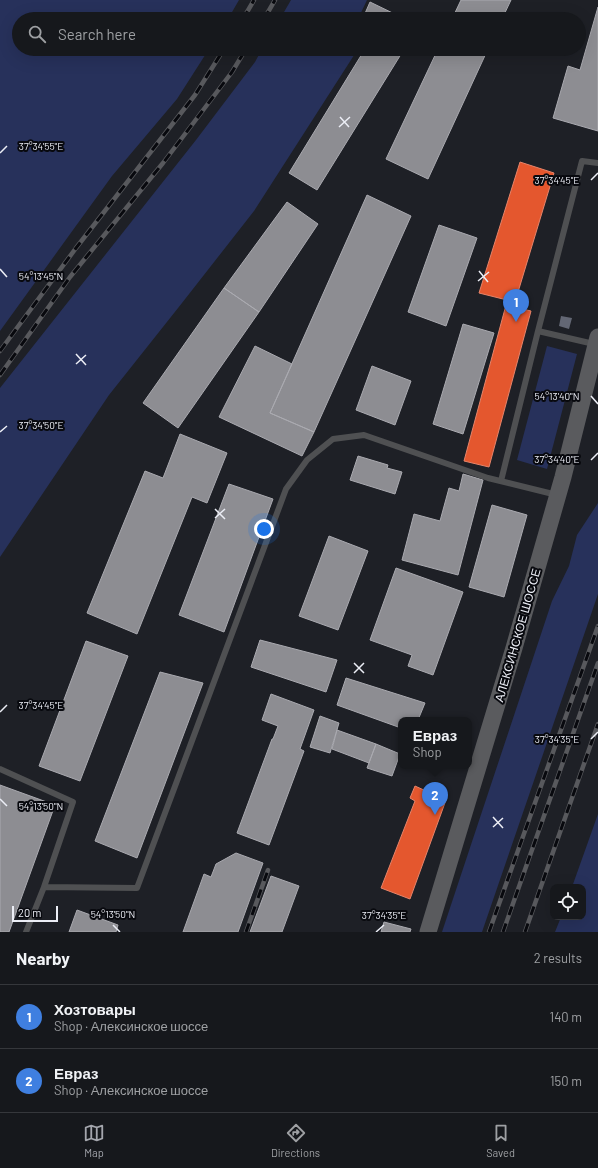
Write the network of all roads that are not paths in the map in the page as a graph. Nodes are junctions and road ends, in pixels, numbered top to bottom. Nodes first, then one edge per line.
1 (598, 163) edge
2 (538, 331) junction
3 (597, 341) edge
4 (501, 481) junction
5 (557, 495) junction
6 (0, 769) edge
7 (44, 887) junction
8 (26, 932) edge
9 (428, 932) edge

1 - 2 lane
2 - 3 lane
2 - 4 lane
3 - 5 main road, АЛЕКСИНСКОЕ ШОССЕ
4 - 5 lane
4 - 7 lane
5 - 9 main road, АЛЕКСИНСКОЕ ШОССЕ
6 - 7 lane
7 - 8 lane

